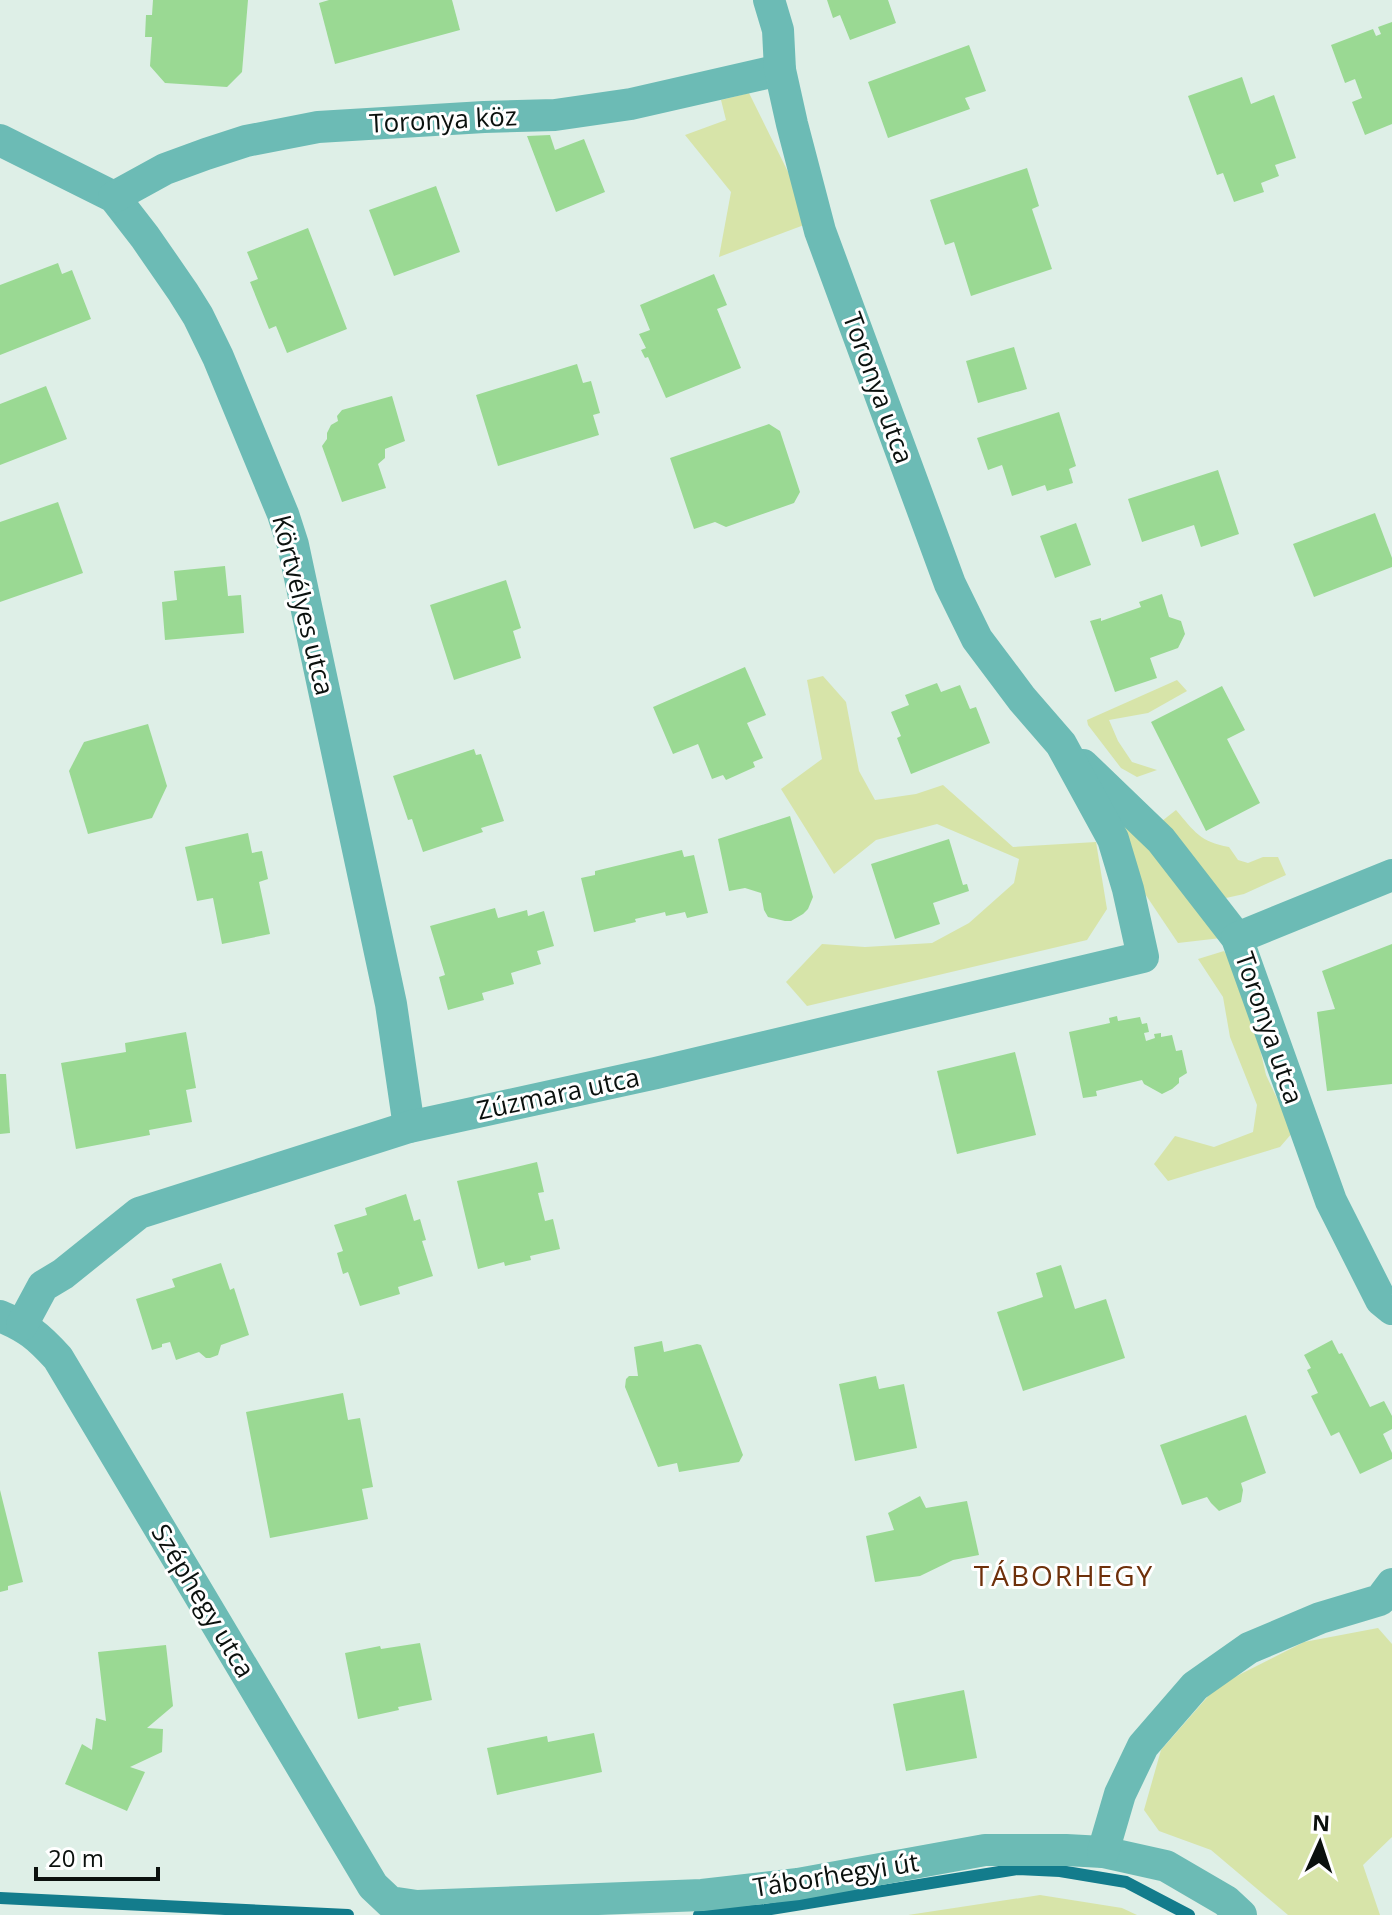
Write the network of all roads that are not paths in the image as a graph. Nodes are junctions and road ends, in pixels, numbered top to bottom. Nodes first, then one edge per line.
1 (769, 0) edge
2 (780, 70) junction
3 (0, 140) edge
4 (114, 197) junction
5 (1061, 744) junction
6 (1392, 875) edge
7 (1237, 938) junction
8 (1143, 957) joint
9 (409, 1127) junction
10 (1392, 1309) edge
11 (11, 1321) edge
12 (1392, 1584) edge
13 (1103, 1852) junction
14 (373, 1886) joint
15 (1241, 1915) edge

1 - 2 street, Toronya utca
2 - 4 street, Toronya köz
2 - 5 street, Toronya utca
3 - 4 street, Körtvélyes utca
4 - 9 street, Körtvélyes utca
5 - 7 street, Toronya utca
5 - 8 street, Toronya utca
6 - 7 street
7 - 10 street, Toronya utca
8 - 9 street, Zúzmara utca
9 - 11 street, Zúzmara utca
11 - 14 street, Széphegy utca
12 - 13 street
13 - 14 street, Táborhegyi út
13 - 15 street, Táborhegyi út

